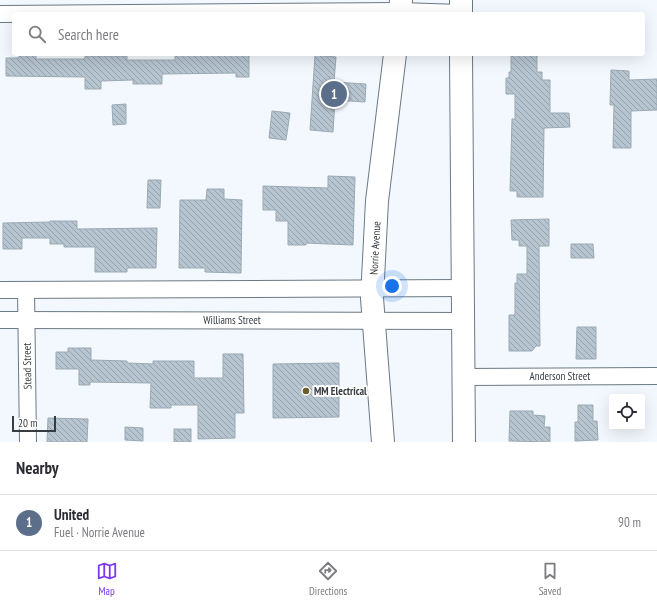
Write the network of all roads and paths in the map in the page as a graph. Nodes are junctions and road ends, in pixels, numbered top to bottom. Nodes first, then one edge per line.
1 (400, 8) edge
2 (461, 9) edge
3 (133, 12) edge
4 (0, 14) edge
5 (12, 14) edge
6 (395, 56) edge
7 (461, 56) edge
8 (373, 288) junction
9 (463, 288) junction
10 (0, 290) edge
11 (26, 290) junction
12 (0, 320) edge
13 (26, 320) junction
14 (374, 321) junction
15 (463, 321) junction
16 (464, 376) junction
17 (657, 376) edge
18 (28, 442) edge
19 (383, 442) edge
20 (464, 442) edge

1 - 2 street
1 - 3 street
4 - 5 street
6 - 8 main road, Norrie Avenue
7 - 9 main road
8 - 9 street
8 - 11 street
8 - 14 main road, Norrie Avenue
9 - 15 main road
10 - 11 street
11 - 13 street, Stead Street
12 - 13 street, Williams Street
13 - 14 street, Williams Street
13 - 18 street, Stead Street
14 - 15 street, Williams Street
14 - 19 main road, Norrie Avenue
15 - 16 main road
16 - 17 street, Anderson Street
16 - 20 main road

